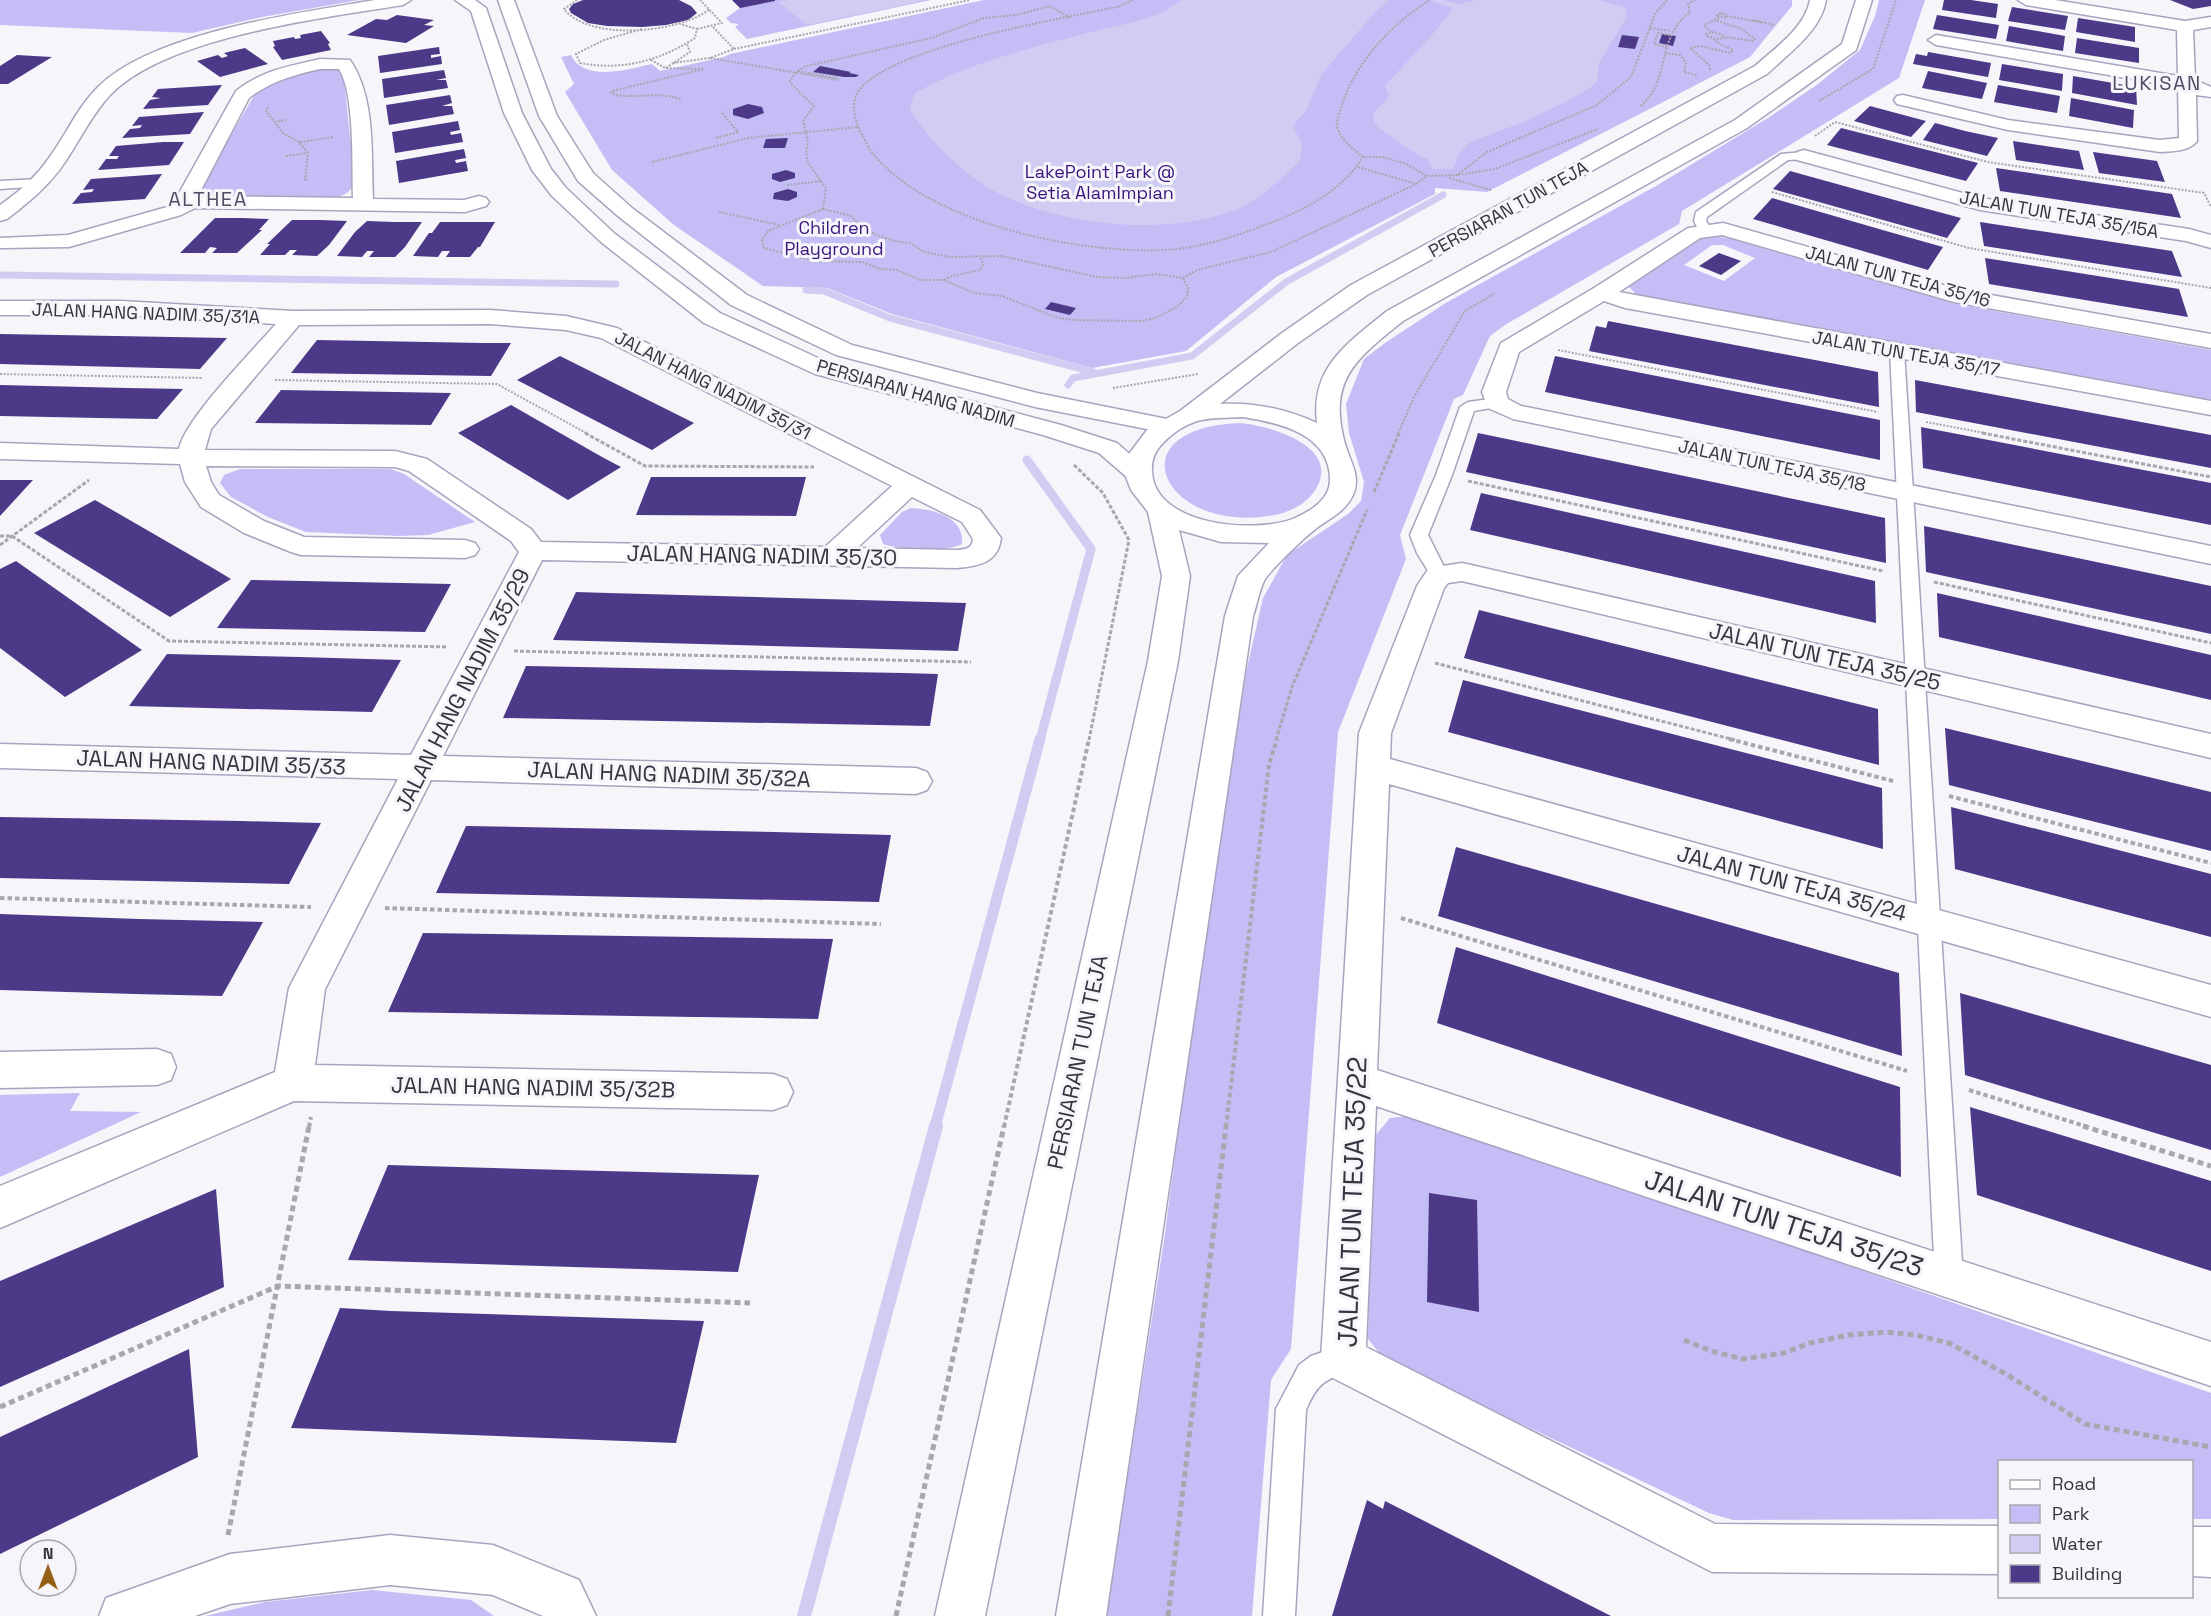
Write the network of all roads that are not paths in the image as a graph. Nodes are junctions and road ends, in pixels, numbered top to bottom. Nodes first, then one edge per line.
1 (403, 0) edge
2 (464, 0) edge
3 (506, 0) edge
4 (1818, 0) edge
5 (1864, 0) edge
6 (2026, 0) edge
7 (2211, 22) edge
8 (2186, 27) junction
9 (1936, 40) dead end
10 (2211, 82) edge
11 (2187, 83) junction
12 (2211, 92) edge
13 (1903, 100) dead end
14 (1804, 156) joint
15 (39, 183) junction
16 (0, 185) edge
17 (191, 202) junction
18 (479, 202) dead end
19 (363, 204) junction
20 (0, 215) edge
21 (1706, 230) junction
22 (1, 239) edge
23 (2210, 242) edge
24 (1602, 293) junction
25 (0, 308) edge
26 (293, 318) junction
27 (2211, 341) edge
28 (1897, 351) junction
29 (1497, 403) junction
30 (2211, 408) edge
31 (1178, 421) junction
32 (1334, 449) junction
33 (0, 451) edge
34 (191, 457) junction
35 (1138, 473) junction
36 (910, 484) junction
37 (1905, 492) junction
38 (1160, 508) junction
39 (1302, 527) junction
40 (986, 547) joint
41 (465, 549) dead end
42 (533, 551) junction
43 (2211, 555) edge
44 (831, 557) junction
45 (1439, 575) junction
46 (1915, 677) junction
47 (2211, 746) edge
48 (0, 756) edge
49 (422, 767) junction
50 (1373, 767) junction
51 (916, 781) dead end
52 (1929, 921) junction
53 (2211, 1001) edge
54 (157, 1067) dead end
55 (0, 1070) edge
56 (1356, 1081) junction
57 (773, 1092) dead end
58 (303, 1095) junction
59 (0, 1207) edge
60 (1949, 1278) junction
61 (1343, 1359) junction
62 (2211, 1365) edge
63 (1998, 1550) edge
64 (2193, 1552) edge
65 (2211, 1552) edge
66 (124, 1616) edge
67 (571, 1616) edge
68 (960, 1616) edge
69 (1082, 1616) edge
70 (1280, 1616) edge

1 - 15 street
2 - 35 street, PERSIARAN HANG NADIM
3 - 31 street, PERSIARAN HANG NADIM
4 - 31 street, PERSIARAN TUN TEJA
5 - 32 street, PERSIARAN TUN TEJA
6 - 8 street
7 - 8 street
8 - 11 street
9 - 11 street
10 - 11 street
11 - 12 street
11 - 13 street
14 - 21 lane
14 - 23 street, JALAN TUN TEJA 35/15A
15 - 16 lane
15 - 20 street
17 - 19 street
17 - 19 street
17 - 22 street
18 - 19 street
21 - 24 street
21 - 27 street, JALAN TUN TEJA 35/16
24 - 28 street, JALAN TUN TEJA 35/17
24 - 29 street
25 - 26 street, JALAN HANG NADIM 35/31A
26 - 34 street
26 - 36 street, JALAN HANG NADIM 35/31
28 - 30 street, JALAN TUN TEJA 35/17
28 - 37 lane
29 - 37 street, JALAN TUN TEJA 35/18
29 - 45 lane
31 - 32 street
31 - 35 street
32 - 39 street
33 - 34 street, JALAN HANG NADIM 35/29
34 - 41 street
34 - 42 street, JALAN HANG NADIM 35/29
35 - 38 street
36 - 40 street, JALAN HANG NADIM 35/31
36 - 44 street
37 - 43 street, JALAN TUN TEJA 35/18
37 - 46 lane
38 - 39 street
38 - 68 street, PERSIARAN TUN TEJA
39 - 69 street
40 - 44 street, JALAN HANG NADIM 35/30
42 - 44 street, JALAN HANG NADIM 35/30
42 - 49 street, JALAN HANG NADIM 35/29
45 - 46 street, JALAN TUN TEJA 35/25
45 - 50 street, JALAN TUN TEJA 35/22
46 - 47 street, JALAN TUN TEJA 35/25
46 - 52 lane
48 - 49 street, JALAN HANG NADIM 35/33
49 - 51 street, JALAN HANG NADIM 35/32A
49 - 58 street, JALAN HANG NADIM 35/29
50 - 52 street, JALAN TUN TEJA 35/24
50 - 56 street, JALAN TUN TEJA 35/22
52 - 53 street, JALAN TUN TEJA 35/24
52 - 60 lane
54 - 55 street
56 - 60 street, JALAN TUN TEJA 35/23
56 - 61 street, JALAN TUN TEJA 35/22
57 - 58 street, JALAN HANG NADIM 35/32B
58 - 59 street
60 - 62 street, JALAN TUN TEJA 35/23
61 - 63 street, JALAN TUN TEJA 35/22
61 - 70 lane
64 - 65 street
66 - 67 street

